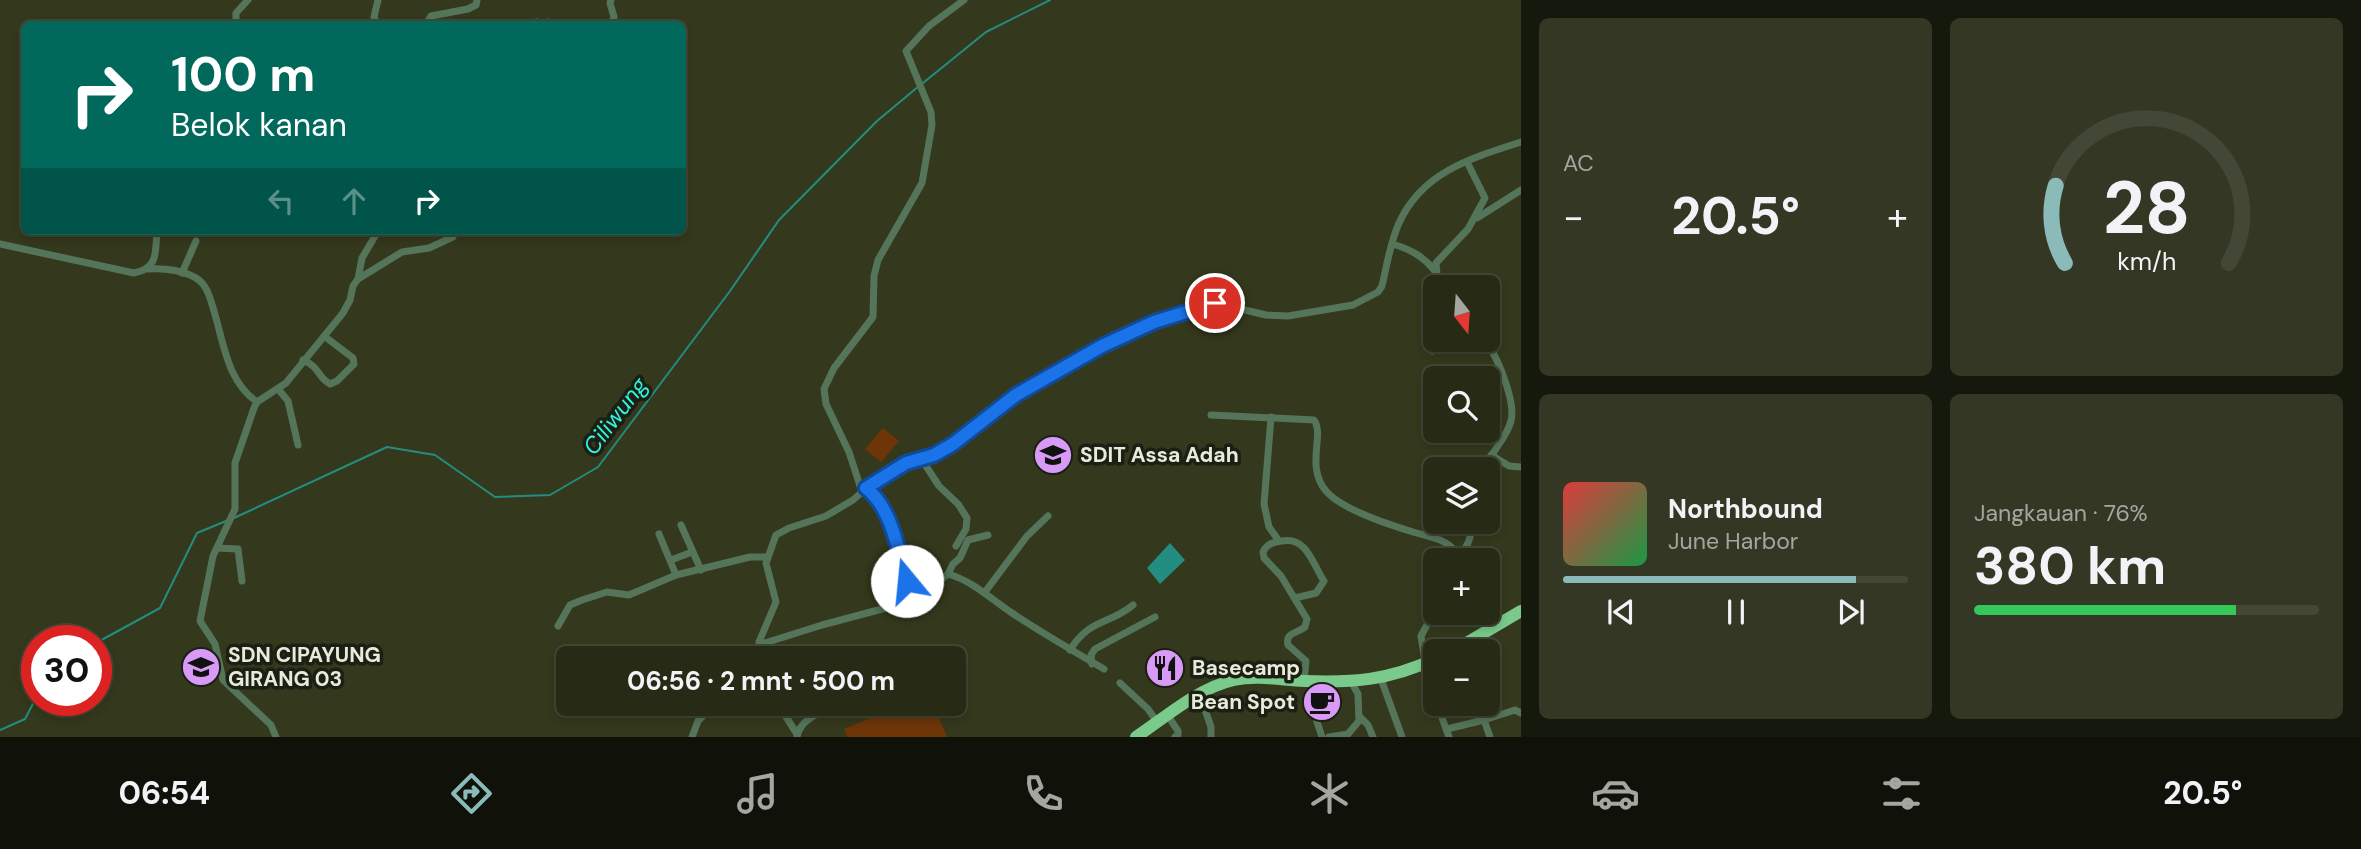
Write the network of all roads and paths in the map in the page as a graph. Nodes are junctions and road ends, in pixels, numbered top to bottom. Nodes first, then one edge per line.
1 (248, 0) edge
2 (378, 0) edge
3 (477, 0) edge
4 (611, 0) edge
5 (964, 0) edge
6 (236, 21) edge
7 (376, 21) edge
8 (428, 21) edge
9 (613, 21) edge
10 (1521, 142) edge
11 (1467, 162) junction
12 (1521, 190) edge
13 (1473, 221) junction
14 (157, 235) edge
15 (376, 235) edge
16 (453, 237) dead end
17 (196, 241) dead end
18 (0, 244) edge
19 (1392, 244) junction
20 (148, 269) junction
21 (182, 272) junction
22 (1437, 274) joint
23 (358, 279) junction
24 (324, 336) junction
25 (1492, 352) edge
26 (303, 360) junction
27 (279, 390) junction
28 (257, 402) junction
29 (1211, 415) dead end
30 (1271, 417) junction
31 (298, 445) dead end
32 (1491, 455) joint
33 (922, 460) junction
34 (1521, 467) edge
35 (864, 490) junction
36 (1048, 516) dead end
37 (681, 525) dead end
38 (659, 534) dead end
39 (988, 535) dead end
40 (1279, 541) junction
41 (956, 546) dead end
42 (217, 548) junction
43 (1451, 548) edge
44 (692, 552) junction
45 (767, 557) junction
46 (671, 560) junction
47 (701, 570) junction
48 (948, 574) junction
49 (676, 575) junction
50 (242, 581) dead end
51 (907, 581) dead end
52 (985, 592) junction
53 (1296, 598) junction
54 (1133, 605) dead end
55 (1521, 611) edge
56 (1155, 617) dead end
57 (1427, 625) edge
58 (558, 626) dead end
59 (1473, 639) edge
60 (765, 643) junction
61 (762, 646) edge
62 (766, 646) edge
63 (1070, 650) junction
64 (1091, 664) junction
65 (1422, 665) joint
66 (1104, 669) dead end
67 (1381, 679) junction
68 (1304, 681) junction
69 (1351, 681) junction
70 (1120, 683) dead end
71 (1200, 695) junction
72 (1311, 703) dead end
73 (1521, 713) edge
74 (702, 716) edge
75 (783, 716) edge
76 (815, 716) edge
77 (1442, 716) edge
78 (1161, 717) junction
79 (1360, 717) junction
80 (1485, 720) junction
81 (1448, 733) edge
82 (797, 735) edge
83 (276, 737) edge
84 (692, 737) edge
85 (1136, 737) edge
86 (1175, 737) edge
87 (1211, 737) edge
88 (1322, 737) edge
89 (1329, 737) edge
90 (1373, 737) edge
91 (1402, 737) edge
92 (1490, 737) edge

1 - 6 street
2 - 7 street
3 - 8 street
4 - 9 street
5 - 35 street
10 - 11 street
11 - 13 street
11 - 19 street
12 - 13 street
13 - 22 street
14 - 20 street
15 - 23 street
16 - 23 street
17 - 21 street
18 - 20 street
19 - 22 street
19 - 33 street
20 - 21 street
21 - 28 street
23 - 24 street
24 - 26 street
24 - 26 street
25 - 32 street
26 - 27 street
27 - 28 street
27 - 31 street
28 - 42 street
29 - 30 street
30 - 40 street
30 - 43 street
32 - 34 street
33 - 35 street
33 - 41 street
35 - 45 street
35 - 51 street
36 - 52 street
37 - 44 street
38 - 46 street
39 - 48 street
40 - 53 street
40 - 53 street
42 - 50 street
42 - 83 street
44 - 46 street
44 - 47 street
45 - 47 street
45 - 60 street
46 - 49 street
47 - 49 street
48 - 52 street
48 - 60 street
49 - 58 street
52 - 63 street
53 - 68 street
54 - 63 street
55 - 59 highway
56 - 64 street
57 - 65 street
60 - 61 street
60 - 62 street
63 - 64 street
64 - 66 street
65 - 67 highway
67 - 69 highway
67 - 91 street
68 - 69 highway
68 - 71 highway
69 - 79 street
70 - 78 street
71 - 78 highway
71 - 87 street
72 - 88 street
73 - 80 street
74 - 84 street
75 - 82 street
76 - 82 street
77 - 81 street
78 - 85 highway
78 - 86 street
79 - 89 street
79 - 90 street
80 - 81 street
80 - 92 street

